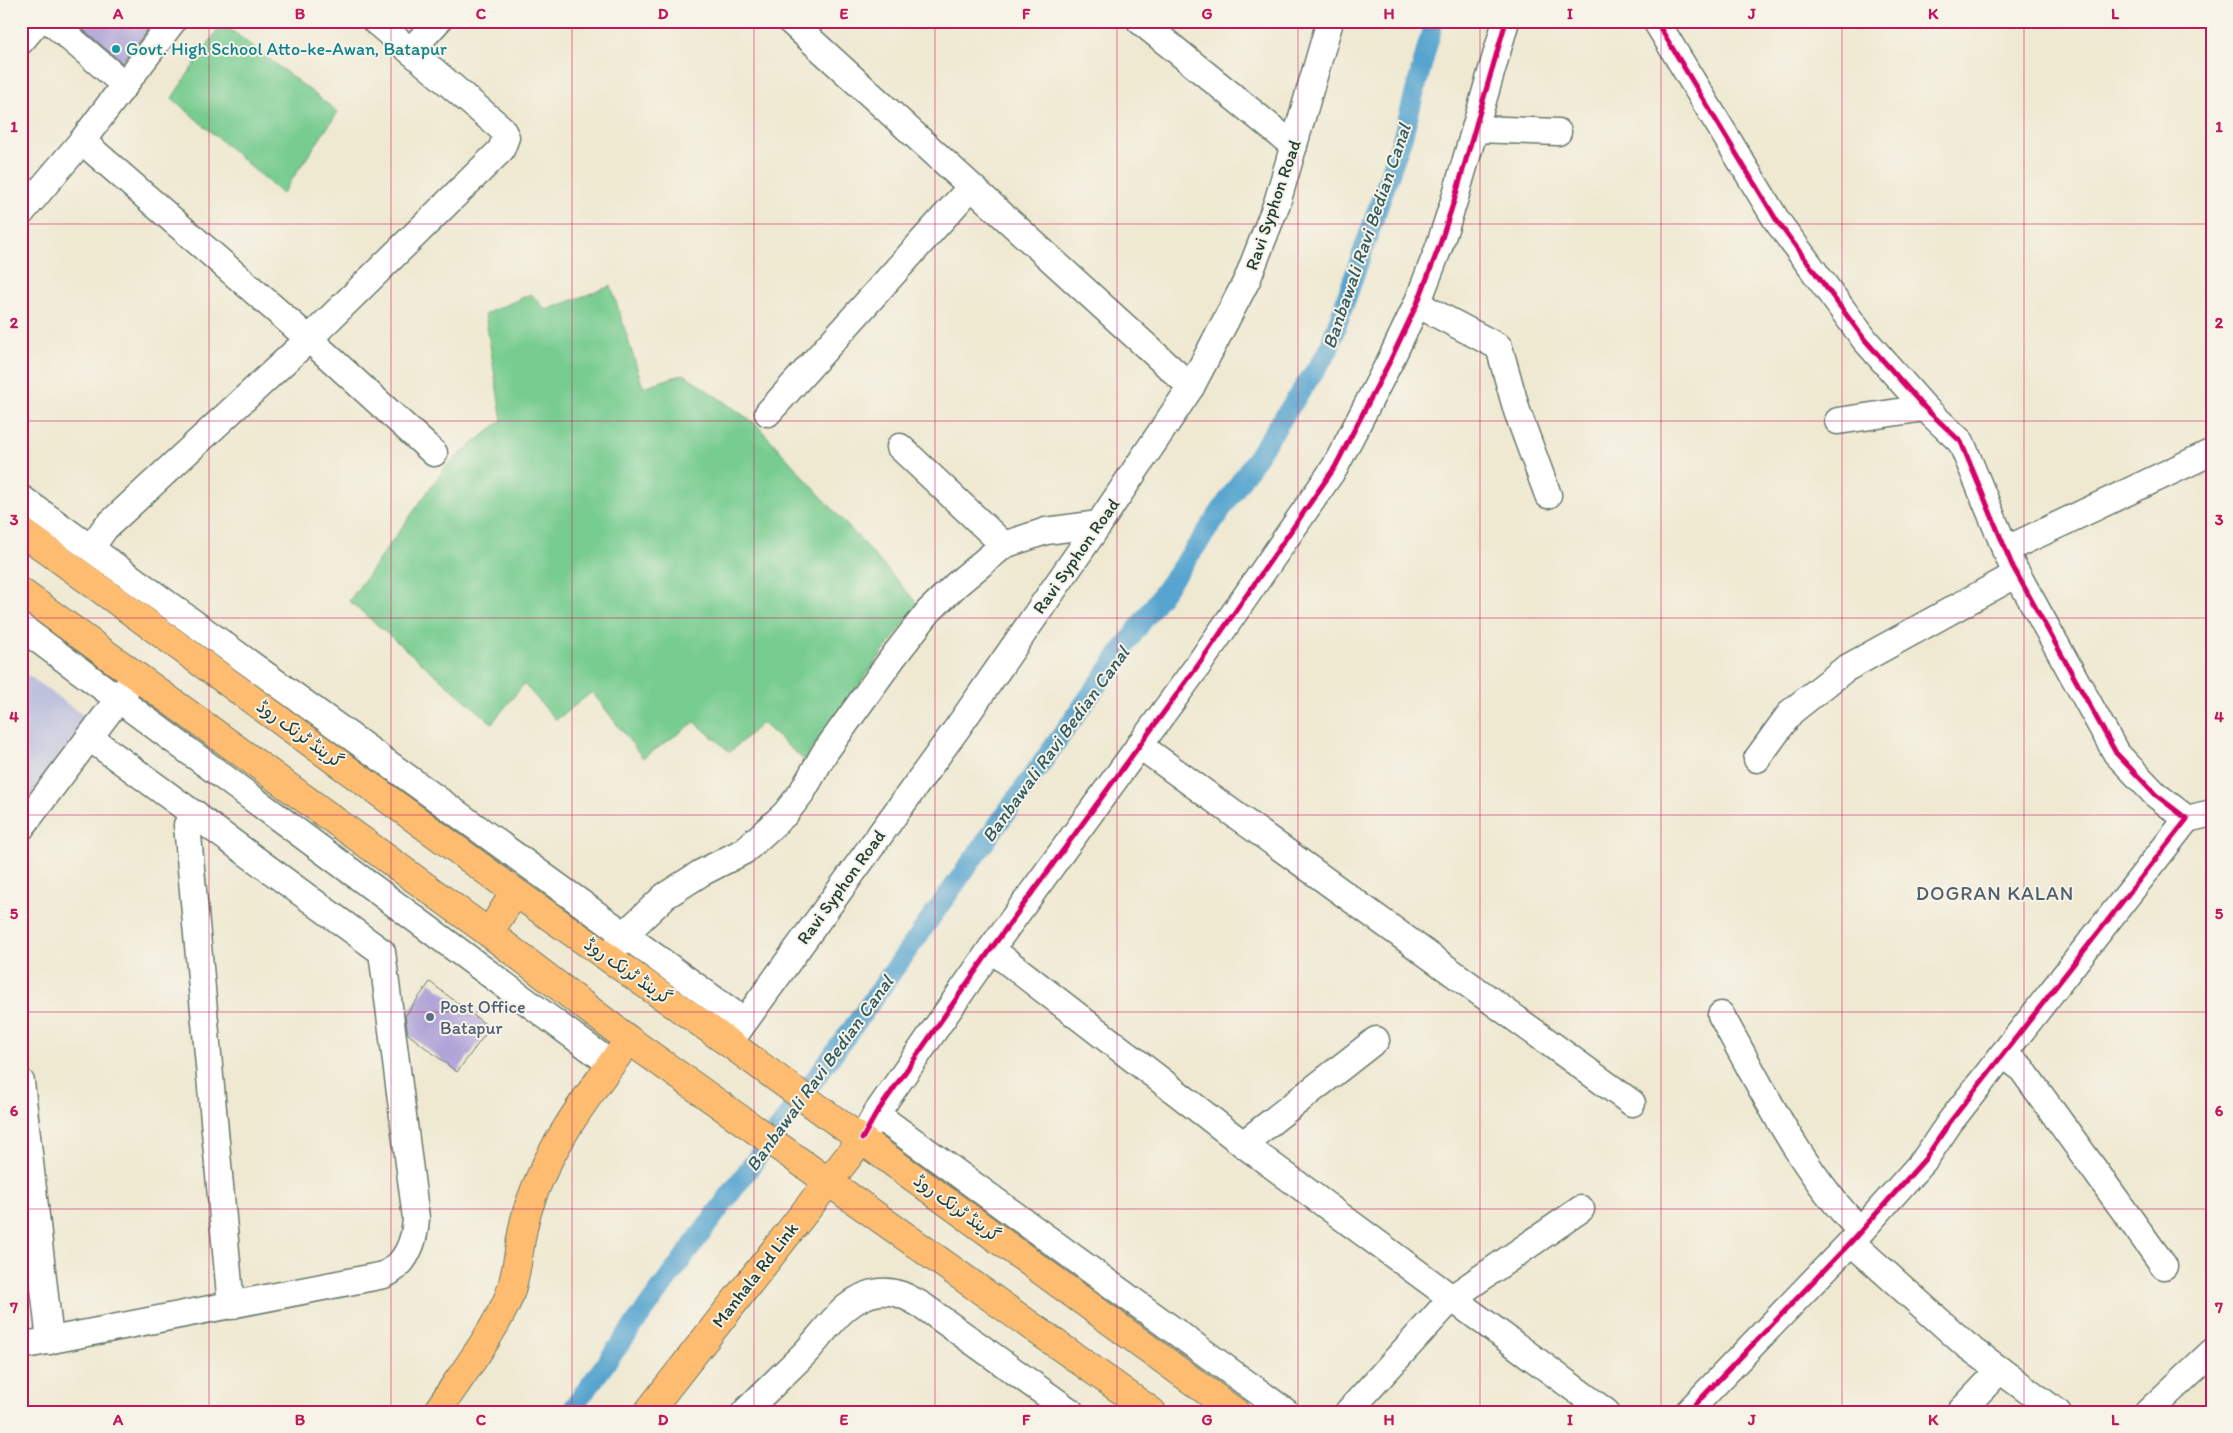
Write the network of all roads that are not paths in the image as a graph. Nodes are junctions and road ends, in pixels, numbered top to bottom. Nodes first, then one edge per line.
1 (38, 21) edge
2 (50, 21) edge
3 (173, 21) edge
4 (376, 21) edge
5 (438, 21) edge
6 (790, 21) edge
7 (1140, 21) edge
8 (1330, 21) edge
9 (1506, 21) edge
10 (1656, 21) edge
11 (21, 41) edge
12 (410, 51) junction
13 (125, 85) junction
14 (1476, 128) junction
15 (1558, 132) dead end
16 (82, 141) junction
17 (1294, 146) junction
18 (972, 187) junction
19 (21, 213) edge
20 (1416, 304) junction
21 (309, 339) junction
22 (1191, 387) junction
23 (1925, 408) junction
24 (768, 413) dead end
25 (1838, 421) dead end
26 (900, 447) dead end
27 (2212, 452) edge
28 (434, 453) dead end
29 (1548, 495) dead end
30 (21, 498) edge
31 (1099, 524) junction
32 (21, 531) edge
33 (1004, 545) junction
34 (91, 548) junction
35 (2005, 550) junction
36 (2017, 574) junction
37 (21, 592) edge
38 (21, 627) edge
39 (135, 676) junction
40 (119, 698) junction
41 (90, 738) junction
42 (1139, 745) junction
43 (1757, 759) dead end
44 (196, 814) junction
45 (2200, 816) edge
46 (21, 828) edge
47 (516, 892) junction
48 (488, 933) junction
49 (625, 934) junction
50 (991, 949) junction
51 (608, 957) junction
52 (1720, 1015) dead end
53 (737, 1038) junction
54 (629, 1040) junction
55 (1376, 1040) dead end
56 (2004, 1054) junction
57 (611, 1064) junction
58 (21, 1082) edge
59 (1632, 1102) dead end
60 (876, 1114) junction
61 (857, 1135) junction
62 (1243, 1144) junction
63 (820, 1176) junction
64 (1581, 1209) dead end
65 (1856, 1237) junction
66 (2164, 1266) dead end
67 (1452, 1298) junction
68 (231, 1306) junction
69 (50, 1341) junction
70 (21, 1346) edge
71 (2212, 1352) edge
72 (2000, 1370) junction
73 (2052, 1411) edge
74 (437, 1412) edge
75 (648, 1412) edge
76 (745, 1412) edge
77 (1071, 1412) edge
78 (1152, 1412) edge
79 (1235, 1412) edge
80 (1286, 1412) edge
81 (1348, 1412) edge
82 (1606, 1412) edge
83 (1688, 1412) edge
84 (1960, 1412) edge
85 (2148, 1412) edge

1 - 11 street
2 - 13 street
3 - 13 street
4 - 12 street
5 - 12 street
6 - 18 street
7 - 17 street
8 - 17 street, Ravi Syphon Road
9 - 14 street
10 - 23 street
12 - 21 street
13 - 16 street
14 - 15 street
14 - 20 street
16 - 19 street
16 - 21 street
17 - 22 street, Ravi Syphon Road
18 - 22 street
18 - 24 street
20 - 29 street
20 - 42 street
21 - 28 street
21 - 34 street
22 - 31 street, Ravi Syphon Road
23 - 25 street
23 - 35 street
26 - 33 street
27 - 35 street
30 - 34 street
31 - 33 street
31 - 53 street, Ravi Syphon Road
32 - 47 main road, گرینڈ ٹرنک روڈ
33 - 49 street
34 - 49 street
35 - 36 street
36 - 43 street
36 - 45 street
37 - 39 main road
38 - 40 street
39 - 40 street
39 - 48 main road
40 - 41 street
40 - 57 street
41 - 44 street
41 - 46 street
42 - 50 street
42 - 59 street
44 - 68 street
44 - 68 street
45 - 56 street
47 - 48 main road
47 - 51 main road, گرینڈ ٹرنک روڈ
48 - 54 main road
49 - 51 street
49 - 53 street
50 - 60 street
50 - 62 street
51 - 53 main road, گرینڈ ٹرنک روڈ
52 - 65 street
53 - 61 main road, گرینڈ ٹرنک روڈ
54 - 57 main road
54 - 63 main road
55 - 62 street
56 - 65 street
56 - 66 street
57 - 74 main road
58 - 69 street
60 - 61 street
60 - 80 street
61 - 63 main road, Manhala Rd Link
61 - 79 main road, گرینڈ ٹرنک روڈ
62 - 67 street
63 - 75 main road, Manhala Rd Link
63 - 78 main road
64 - 67 street
65 - 72 street
65 - 83 street
67 - 81 street
67 - 82 street
68 - 69 street
69 - 70 street
71 - 85 street
72 - 73 street
72 - 84 street
76 - 77 street

